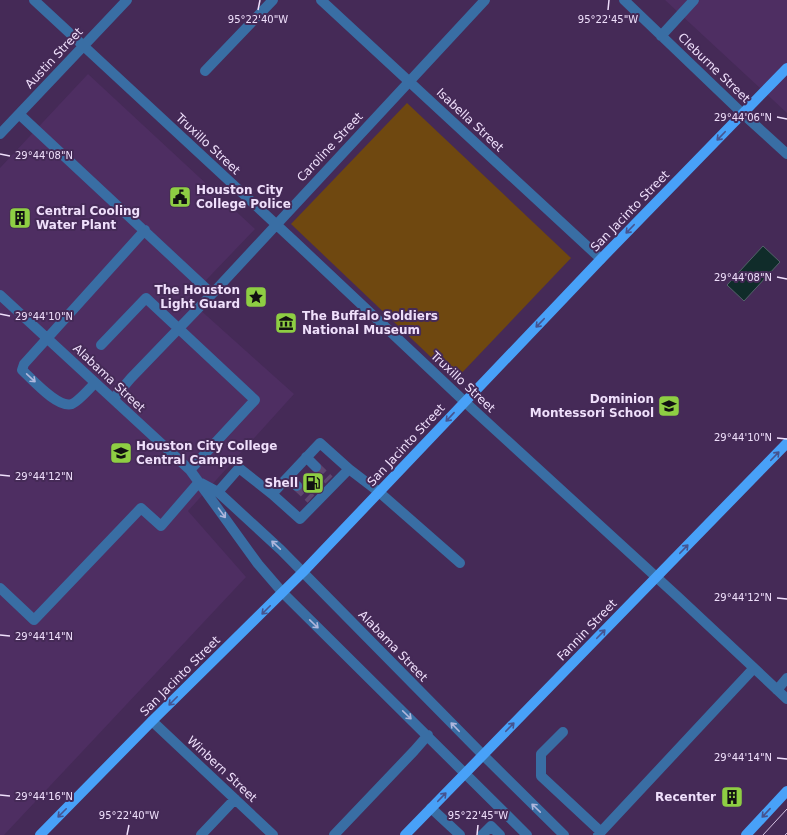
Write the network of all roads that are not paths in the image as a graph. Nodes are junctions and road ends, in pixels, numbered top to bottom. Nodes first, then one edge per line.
1 (34, 0) edge
2 (127, 0) edge
3 (273, 0) edge
4 (321, 0) edge
5 (485, 0) edge
6 (624, 0) edge
7 (694, 0) edge
8 (661, 36) junction
9 (82, 46) junction
10 (787, 68) edge
11 (205, 71) dead end
12 (409, 81) junction
13 (19, 114) junction
14 (743, 114) junction
15 (0, 134) edge
16 (787, 154) edge
17 (276, 225) junction
18 (145, 230) junction
19 (601, 259) junction
20 (212, 294) junction
21 (0, 295) edge
22 (179, 329) junction
23 (47, 338) junction
24 (101, 345) dead end
25 (95, 383) junction
26 (113, 399) junction
27 (465, 402) junction
28 (787, 443) edge
29 (306, 457) junction
30 (316, 466) tunnel mouth
31 (349, 469) junction
32 (190, 470) junction
33 (287, 478) junction
34 (199, 482) junction
35 (297, 486) tunnel mouth
36 (218, 492) junction
37 (379, 492) junction
38 (272, 494) junction
39 (460, 563) dead end
40 (304, 572) junction
41 (657, 577) junction
42 (0, 588) edge
43 (283, 593) junction
44 (754, 668) junction
45 (787, 678) edge
46 (777, 690) junction
47 (787, 699) edge
48 (152, 721) junction
49 (563, 732) dead end
50 (428, 735) junction
51 (482, 755) junction
52 (466, 773) junction
53 (787, 791) edge
54 (235, 799) junction
55 (431, 808) junction
56 (599, 834) edge
57 (40, 835) edge
58 (200, 835) edge
59 (273, 835) edge
60 (334, 835) edge
61 (405, 835) edge
62 (460, 835) edge
63 (482, 835) edge
64 (500, 835) edge
65 (527, 835) edge
66 (564, 835) edge
67 (746, 835) edge

1 - 9 street, Truxillo Street
2 - 9 street, Austin Street
3 - 11 street
4 - 12 street, Isabella Street
5 - 12 street, Caroline Street
6 - 8 street, Cleburne Street
7 - 8 street
8 - 14 street, Cleburne Street
9 - 13 street, Austin Street
9 - 17 street, Truxillo Street
10 - 14 main road, San Jacinto Street
12 - 17 street, Caroline Street
12 - 19 street, Isabella Street
13 - 15 street, Austin Street
13 - 18 street
14 - 16 street, Cleburne Street
14 -> 19 main road, San Jacinto Street
17 - 20 street, Caroline Street
17 - 27 street, Truxillo Street
18 - 20 street
18 - 23 street
19 -> 27 main road, San Jacinto Street
20 - 22 street, Caroline Street
21 - 23 street, Alabama Street
22 - 24 street
22 - 26 street, Caroline Street
22 - 32 street
23 - 25 street, Alabama Street
23 -> 25 street
25 - 26 street, Alabama Street
26 - 32 street, Alabama Street
27 -> 37 main road, San Jacinto Street
27 - 41 street, Truxillo Street
41 -> 28 main road, Fannin Street
29 - 30 street
29 - 31 street
29 - 33 street
31 - 37 street
31 - 38 street
32 - 34 street, Alabama Street
33 - 35 street
33 - 38 street
34 - 36 street, Alabama Street
34 - 42 street
34 -> 43 street, Alabama Street
36 - 38 street
40 -> 36 street, Alabama Street
37 - 39 street
37 - 40 main road, San Jacinto Street
40 - 43 main road, San Jacinto Street
51 -> 40 street, Alabama Street
41 - 44 street, Truxillo Street
51 -> 41 main road, Fannin Street
43 -> 48 main road, San Jacinto Street
43 -> 50 street, Alabama Street
44 - 46 street, Truxillo Street
44 - 56 street
45 - 46 street
46 - 47 street, Truxillo Street
48 - 54 street, Winbern Street
48 -> 57 main road, San Jacinto Street
49 - 56 street
50 - 52 street, Alabama Street
50 - 60 street
51 - 52 main road, Fannin Street
66 -> 51 street, Alabama Street
55 -> 52 main road, Fannin Street
52 - 65 street, Alabama Street
53 -> 67 main road
54 - 58 street
54 - 59 street, Winbern Street
55 - 61 main road, Fannin Street
55 - 62 street
63 - 64 street

